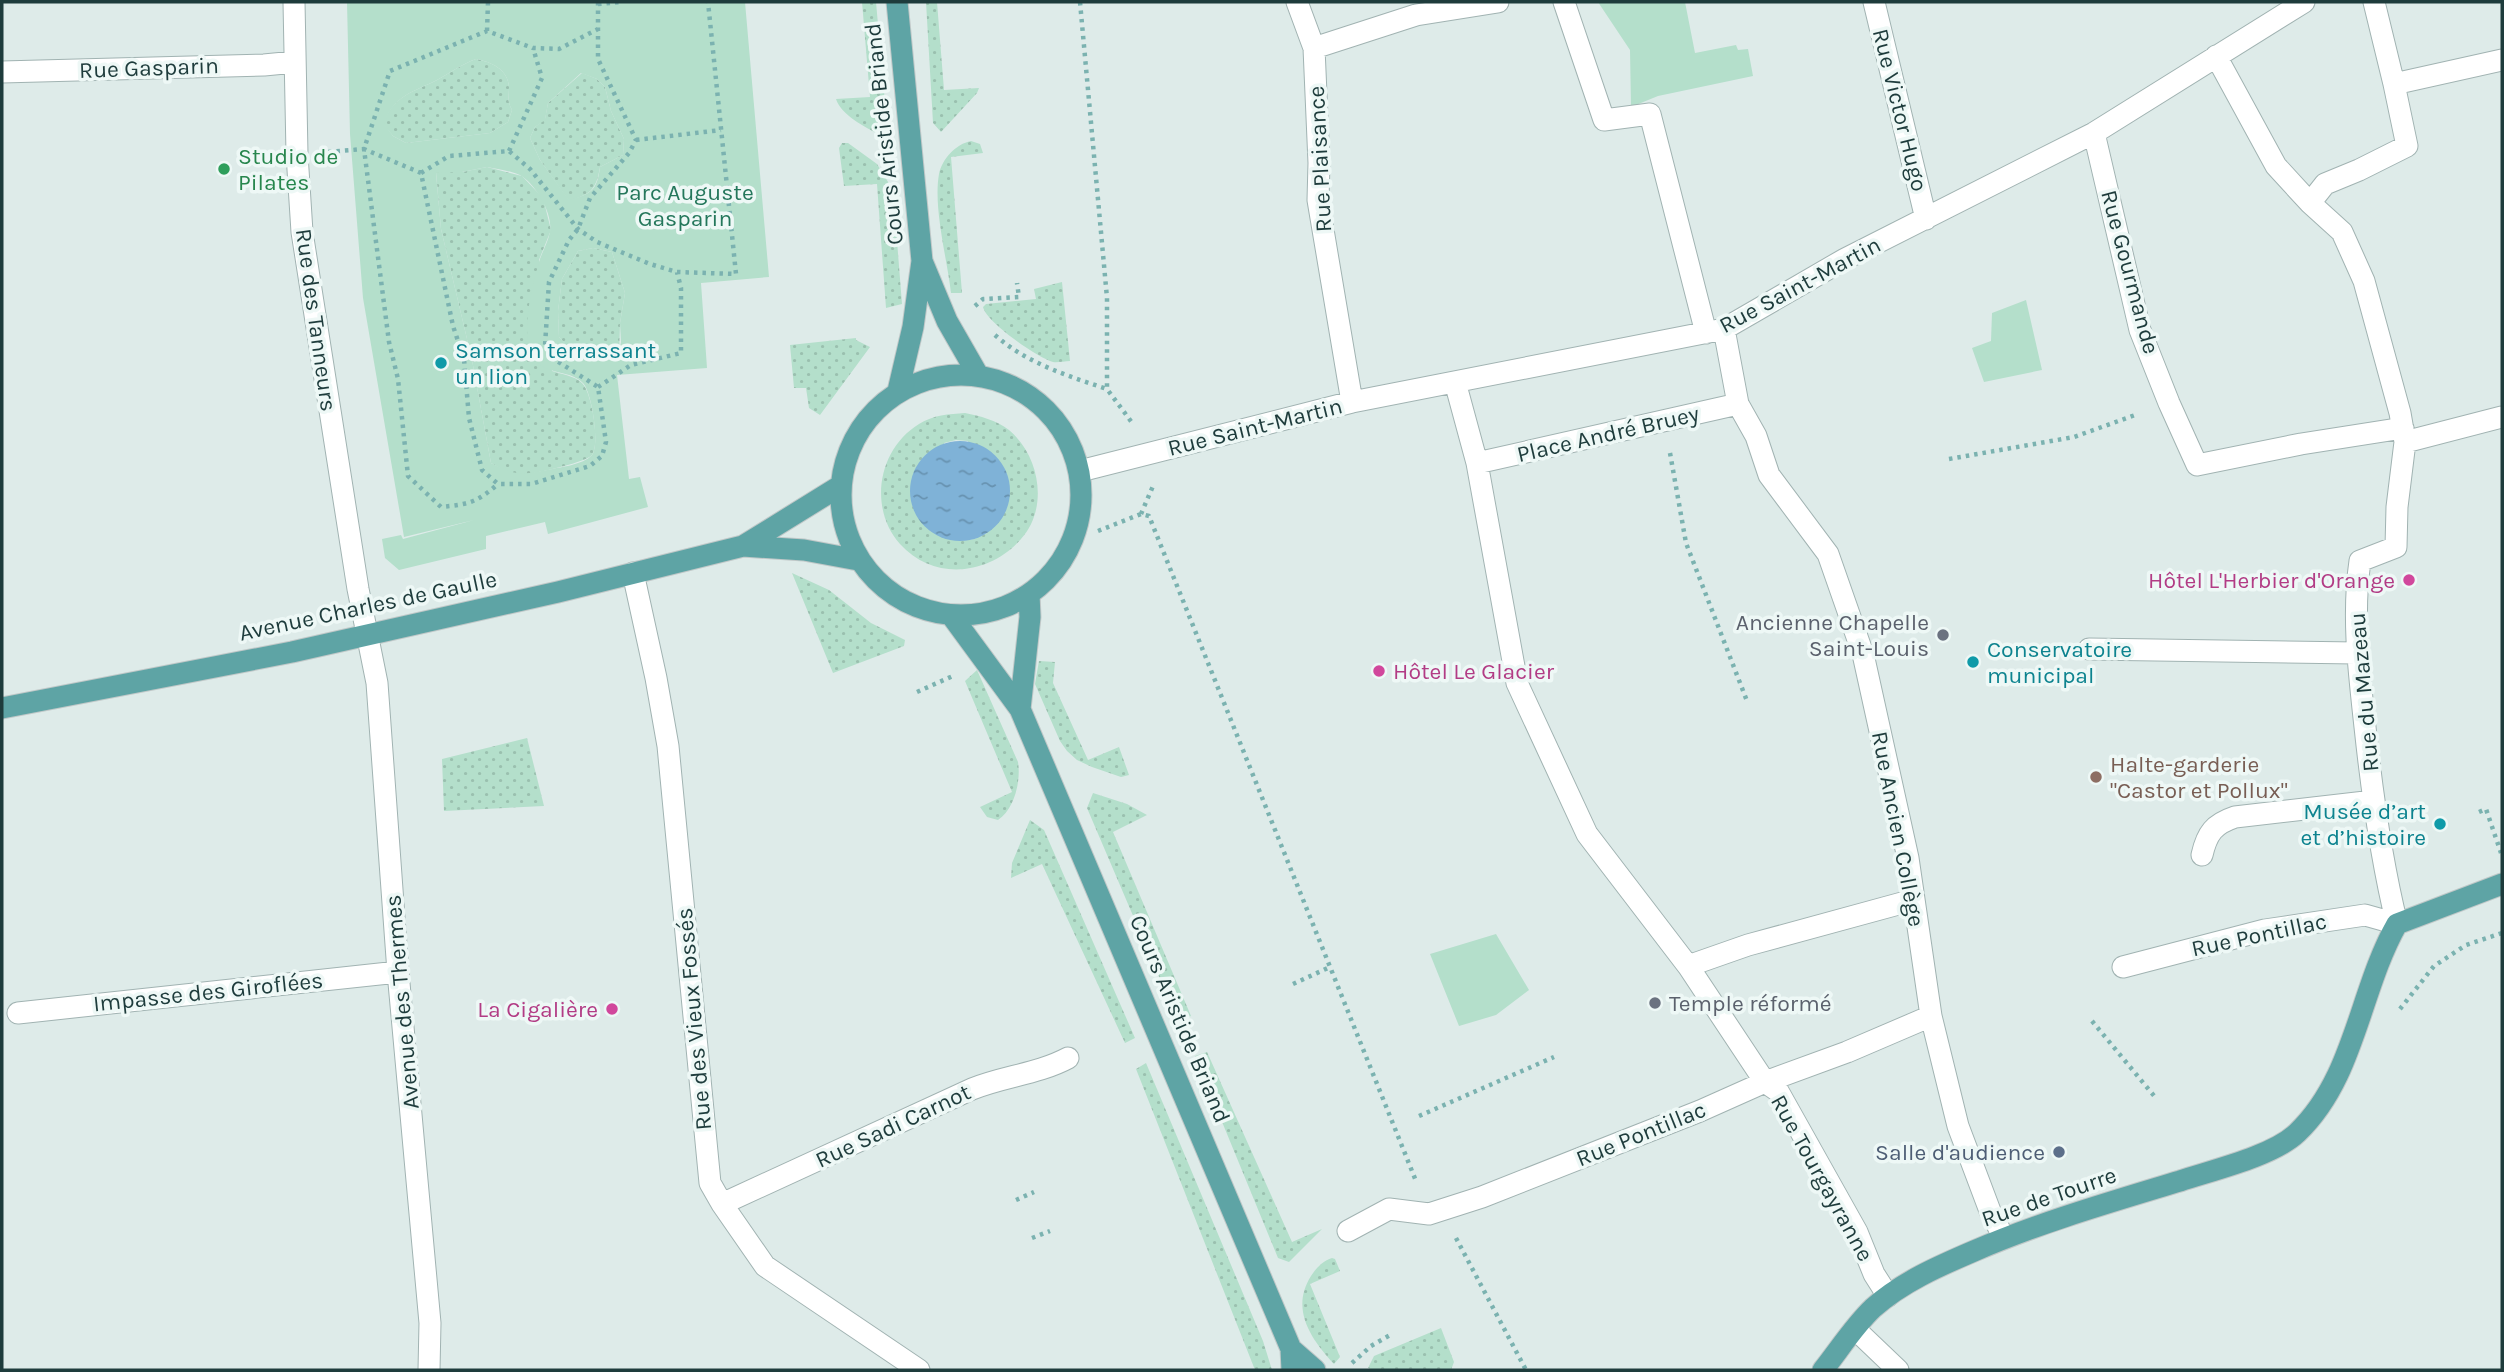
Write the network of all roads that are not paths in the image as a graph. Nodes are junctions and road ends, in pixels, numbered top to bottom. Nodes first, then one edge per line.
1 (294, 2) edge
2 (897, 2) edge
3 (1297, 2) edge
4 (1498, 2) edge
5 (1564, 2) edge
6 (1874, 2) edge
7 (2304, 2) edge
8 (2374, 2) edge
9 (1314, 48) junction
10 (2216, 56) junction
11 (2502, 60) edge
12 (295, 62) junction
13 (2, 72) edge
14 (2394, 84) junction
15 (2094, 133) junction
16 (2310, 204) junction
17 (1926, 219) junction
18 (922, 261) junction
19 (1715, 331) junction
20 (978, 375) junction
21 (1455, 382) junction
22 (898, 391) junction
23 (1352, 402) junction
24 (1738, 404) junction
25 (2502, 417) edge
26 (2407, 430) junction
27 (1477, 463) junction
28 (1080, 471) junction
29 (839, 486) junction
30 (743, 546) junction
31 (858, 560) junction
32 (633, 573) junction
33 (1029, 594) junction
34 (951, 615) junction
35 (367, 635) junction
36 (2089, 649) dead end
37 (2356, 653) junction
38 (2, 708) edge
39 (1020, 709) junction
40 (2374, 801) junction
41 (2202, 855) dead end
42 (2502, 884) edge
43 (1913, 901) junction
44 (2397, 924) junction
45 (1688, 966) junction
46 (2123, 967) dead end
47 (398, 972) junction
48 (18, 1013) dead end
49 (1931, 1016) junction
50 (1068, 1058) dead end
51 (1765, 1082) junction
52 (722, 1205) junction
53 (1348, 1231) dead end
54 (2004, 1238) junction
55 (1888, 1296) junction
56 (1855, 1329) junction
57 (1292, 1360) edge
58 (909, 1368) edge
59 (429, 1370) edge
60 (1315, 1370) edge
61 (1823, 1370) edge
62 (1898, 1370) edge

1 - 12 street, Rue des Tanneurs
2 - 18 main road, Cours Aristide Briand
3 - 9 street, Rue Plaisance
4 - 9 street
5 - 19 street
6 - 17 street, Rue Victor Hugo
7 - 10 street, Rue Saint-Martin
8 - 14 street
9 - 23 street, Rue Plaisance
10 - 15 street, Rue Saint-Martin
10 - 16 street
11 - 14 street
12 - 13 street, Rue Gasparin
12 - 35 street, Rue des Tanneurs
14 - 16 street
15 - 17 street, Rue Saint-Martin
15 - 26 street, Rue Gourmande
16 - 26 street
17 - 19 street, Rue Saint-Martin
18 - 20 main road, Cours Aristide Briand
18 - 22 main road, Cours Aristide Briand
19 - 21 street, Rue Saint-Martin
19 - 24 street
20 - 22 main road
20 - 28 main road
21 - 23 street, Rue Saint-Martin
21 - 27 street
22 - 29 main road
23 - 28 street, Rue Saint-Martin
24 - 27 street, Place André Bruey
24 - 43 street, Rue Ancien Collège
25 - 26 street
26 - 37 street, Rue du Mazeau
27 - 45 street, Rue Tourgayranne
28 - 33 main road
29 - 30 main road, Avenue Charles de Gaulle
29 - 31 main road
30 - 31 main road, Avenue Charles de Gaulle
30 - 32 main road, Avenue Charles de Gaulle
31 - 34 main road
32 - 35 main road, Avenue Charles de Gaulle
32 - 52 street, Rue des Vieux Fossés
33 - 34 main road
33 - 39 main road, Cours Aristide Briand
34 - 39 main road, Cours Aristide Briand
35 - 38 main road, Avenue Charles de Gaulle
35 - 47 street, Avenue des Thermes
36 - 37 street
37 - 40 street, Rue du Mazeau
39 - 57 main road, Cours Aristide Briand
40 - 41 street
40 - 44 street, Rue du Mazeau
42 - 44 main road
43 - 45 street
43 - 49 street, Rue Ancien Collège
44 - 46 street, Rue Pontillac
44 - 54 main road, Rue de Tourre
45 - 51 street, Rue Tourgayranne
47 - 48 street, Impasse des Giroflées
47 - 59 street, Avenue des Thermes
49 - 51 street, Rue Pontillac
49 - 54 street, Rue Ancien Collège
50 - 52 street, Rue Sadi Carnot
51 - 53 street, Rue Pontillac
51 - 55 street, Rue Tourgayranne
52 - 58 street, Rue des Vieux Fossés
54 - 55 main road, Rue de Tourre
55 - 56 main road, Rue de Tourre
56 - 61 main road, Rue de Tourre
56 - 62 street
57 - 60 main road, Cours Aristide Briand

